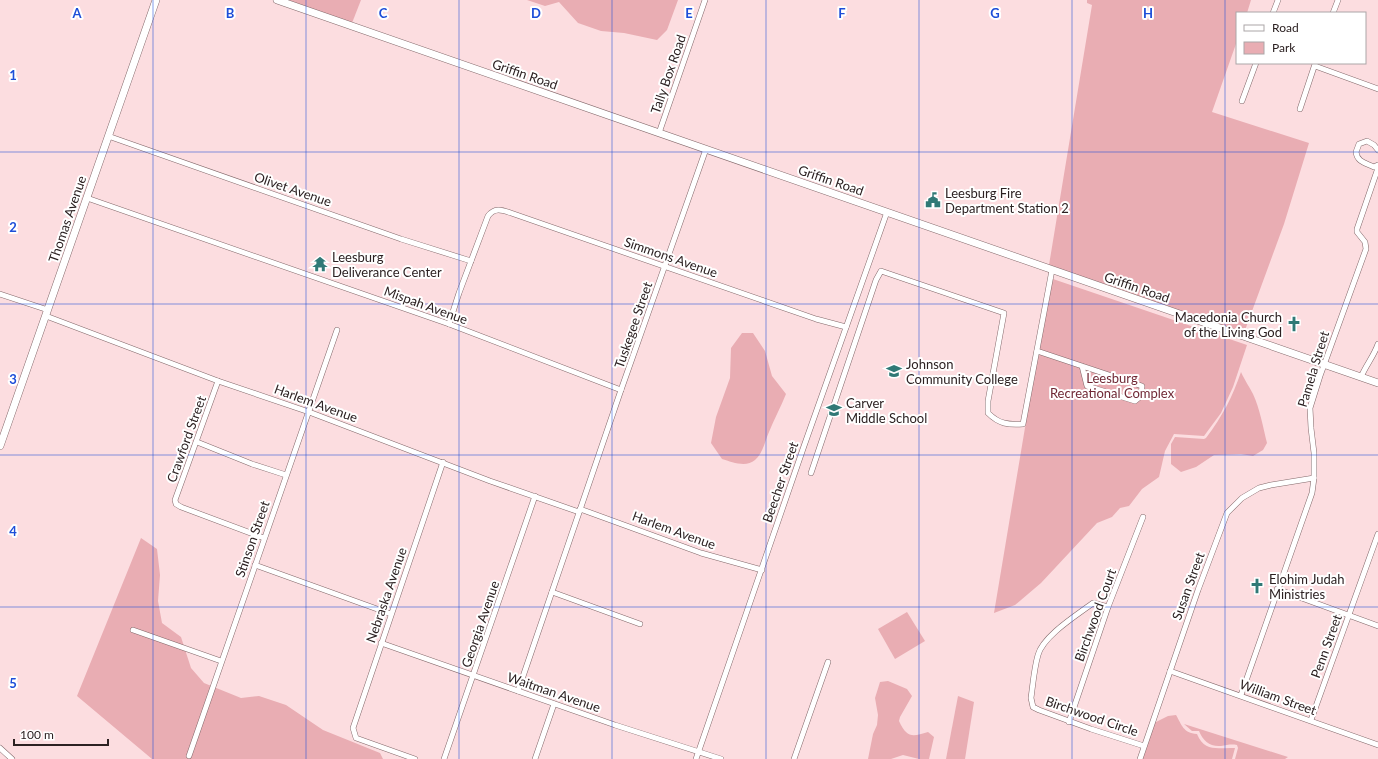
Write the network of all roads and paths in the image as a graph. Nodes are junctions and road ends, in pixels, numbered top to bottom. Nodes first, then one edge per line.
1 (156, 0) edge
2 (277, 0) edge
3 (705, 0) edge
4 (1278, 0) edge
5 (1338, 0) edge
6 (1273, 12) edge
7 (1333, 12) edge
8 (1256, 64) edge
9 (1315, 65) edge
10 (1378, 89) edge
11 (1242, 101) dead end
12 (1300, 109) dead end
13 (659, 133) junction
14 (108, 136) junction
15 (706, 149) junction
16 (1378, 150) edge
17 (1378, 165) edge
18 (1378, 168) edge
19 (87, 198) junction
20 (887, 212) junction
21 (471, 261) junction
22 (665, 266) junction
23 (1052, 270) junction
24 (0, 294) edge
25 (47, 313) junction
26 (449, 324) junction
27 (846, 328) junction
28 (337, 330) dead end
29 (1378, 344) edge
30 (1037, 350) junction
31 (1324, 365) junction
32 (1082, 366) junction
33 (1361, 377) junction
34 (218, 381) junction
35 (1378, 383) edge
36 (621, 390) junction
37 (309, 412) junction
38 (197, 442) junction
39 (0, 446) edge
40 (443, 462) junction
41 (811, 473) dead end
42 (286, 475) junction
43 (1314, 478) junction
44 (535, 496) junction
45 (580, 511) junction
46 (1143, 517) dead end
47 (1378, 534) edge
48 (264, 538) junction
49 (255, 565) junction
50 (762, 570) junction
51 (1277, 589) junction
52 (552, 592) junction
53 (1108, 607) junction
54 (391, 614) junction
55 (1349, 615) junction
56 (640, 624) dead end
57 (1378, 626) edge
58 (133, 630) dead end
59 (381, 643) junction
60 (221, 661) junction
61 (828, 662) dead end
62 (1170, 671) junction
63 (473, 676) junction
64 (518, 691) junction
65 (1241, 695) junction
66 (554, 704) junction
67 (1311, 720) junction
68 (1069, 722) junction
69 (1378, 745) edge
70 (1144, 746) junction
71 (0, 748) edge
72 (699, 753) junction
73 (189, 756) dead end
74 (12, 759) edge
75 (416, 759) edge
76 (444, 759) edge
77 (535, 759) edge
78 (696, 759) edge
79 (721, 759) edge
80 (794, 759) edge
81 (1140, 759) edge

1 - 14 street, Thomas Avenue
2 - 13 street, Griffin Road
3 - 13 street, Tally Box Road
4 - 6 street
5 - 7 street
8 - 11 street
9 - 10 street
9 - 12 street
13 - 15 street, Griffin Road
14 - 19 street, Thomas Avenue
14 - 21 street, Olivet Avenue
15 - 20 street, Griffin Road
15 - 22 street, Tuskegee Street
16 - 17 street
18 - 31 street, Pamela Street
19 - 25 street, Thomas Avenue
19 - 26 street, Mispah Avenue
20 - 23 street, Griffin Road
20 - 27 street, Beecher Street
21 - 22 street, Simmons Avenue
21 - 26 street
22 - 27 street, Simmons Avenue
22 - 36 street, Tuskegee Street
23 - 30 street
23 - 31 street, Griffin Road
24 - 25 street, Harlem Avenue
25 - 34 street, Harlem Avenue
25 - 39 street, Thomas Avenue
26 - 36 street, Mispah Avenue
27 - 50 street, Beecher Street
28 - 37 street, Stinson Street
29 - 33 street
30 - 32 street
30 - 41 street
31 - 33 street, Griffin Road
31 - 43 street, Pamela Street
32 - 32 street
33 - 35 street, Griffin Road
34 - 37 street, Harlem Avenue
34 - 38 street, Crawford Street
36 - 45 street, Tuskegee Street
37 - 40 street, Harlem Avenue
37 - 42 street, Stinson Street
38 - 42 street
38 - 48 street, Crawford Street
40 - 44 street, Harlem Avenue
40 - 54 street, Nebraska Avenue
42 - 48 street, Stinson Street
43 - 51 street, Pamela Street
43 - 62 street, Susan Street
44 - 45 street, Harlem Avenue
44 - 63 street, Georgia Avenue
45 - 50 street, Harlem Avenue
45 - 52 street, Tuskegee Street
46 - 53 street, Birchwood Court
47 - 55 street, Penn Street
48 - 49 street, Stinson Street
49 - 54 street
49 - 60 street, Stinson Street
50 - 72 street, Beecher Street
51 - 55 street
51 - 65 street, Pamela Street
52 - 56 street
52 - 64 street, Tuskegee Street
53 - 68 street, Birchwood Court
53 - 68 street, Birchwood Circle
54 - 59 street, Nebraska Avenue
55 - 57 street
55 - 67 street, Penn Street
58 - 60 street
59 - 63 street, Waitman Avenue
59 - 75 street, Nebraska Avenue
60 - 73 street, Stinson Street
61 - 80 street
62 - 65 street, William Street
62 - 70 street, Susan Street
63 - 64 street, Waitman Avenue
63 - 76 street, Georgia Avenue
64 - 66 street, Waitman Avenue
65 - 67 street, William Street
66 - 72 street, Waitman Avenue
66 - 77 street
67 - 69 street, William Street
68 - 70 street, Birchwood Circle
70 - 81 street, Susan Street
71 - 74 street
72 - 78 street, Beecher Street
72 - 79 street, Waitman Avenue

